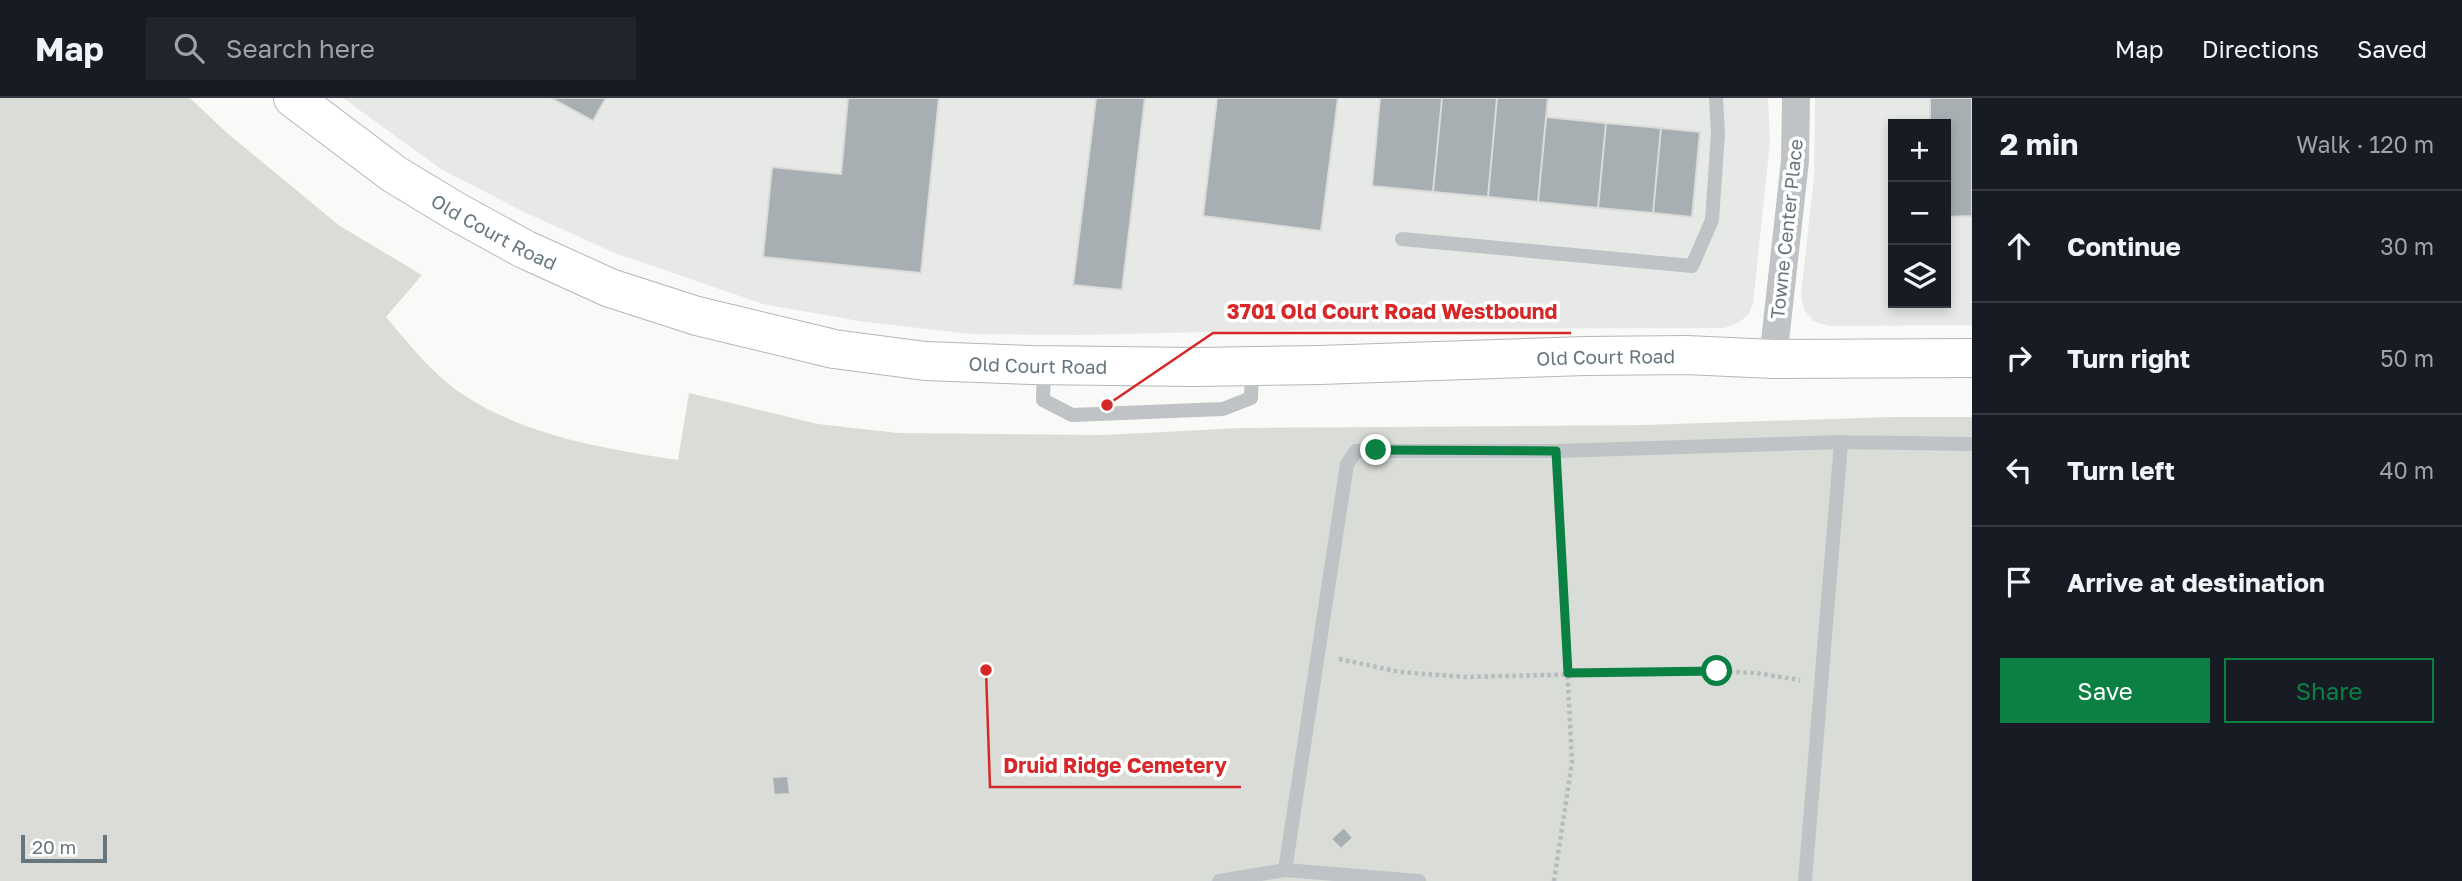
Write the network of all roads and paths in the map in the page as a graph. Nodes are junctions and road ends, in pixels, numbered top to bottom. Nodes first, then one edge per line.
1 (293, 98) edge
2 (1716, 98) edge
3 (1796, 98) edge
4 (1402, 239) dead end
5 (1972, 358) edge
6 (1773, 359) junction
7 (1841, 442) junction
8 (1972, 444) edge
9 (1556, 451) junction
10 (1318, 655) junction
11 (1568, 673) junction
12 (1822, 684) junction
13 (1285, 870) junction
14 (1401, 880) edge
15 (1219, 881) edge
16 (1419, 881) edge
17 (1553, 881) edge
18 (1805, 881) edge

1 - 6 main road, Old Court Road
2 - 4 lane
3 - 6 street, Towne Center Place
5 - 6 main road, Old Court Road
7 - 8 lane
7 - 9 lane
7 - 12 lane
9 - 10 lane
9 - 11 path
10 - 11 path
10 - 13 lane
11 - 12 path
11 - 17 path
12 - 18 lane
13 - 14 lane
13 - 15 lane
14 - 16 lane

